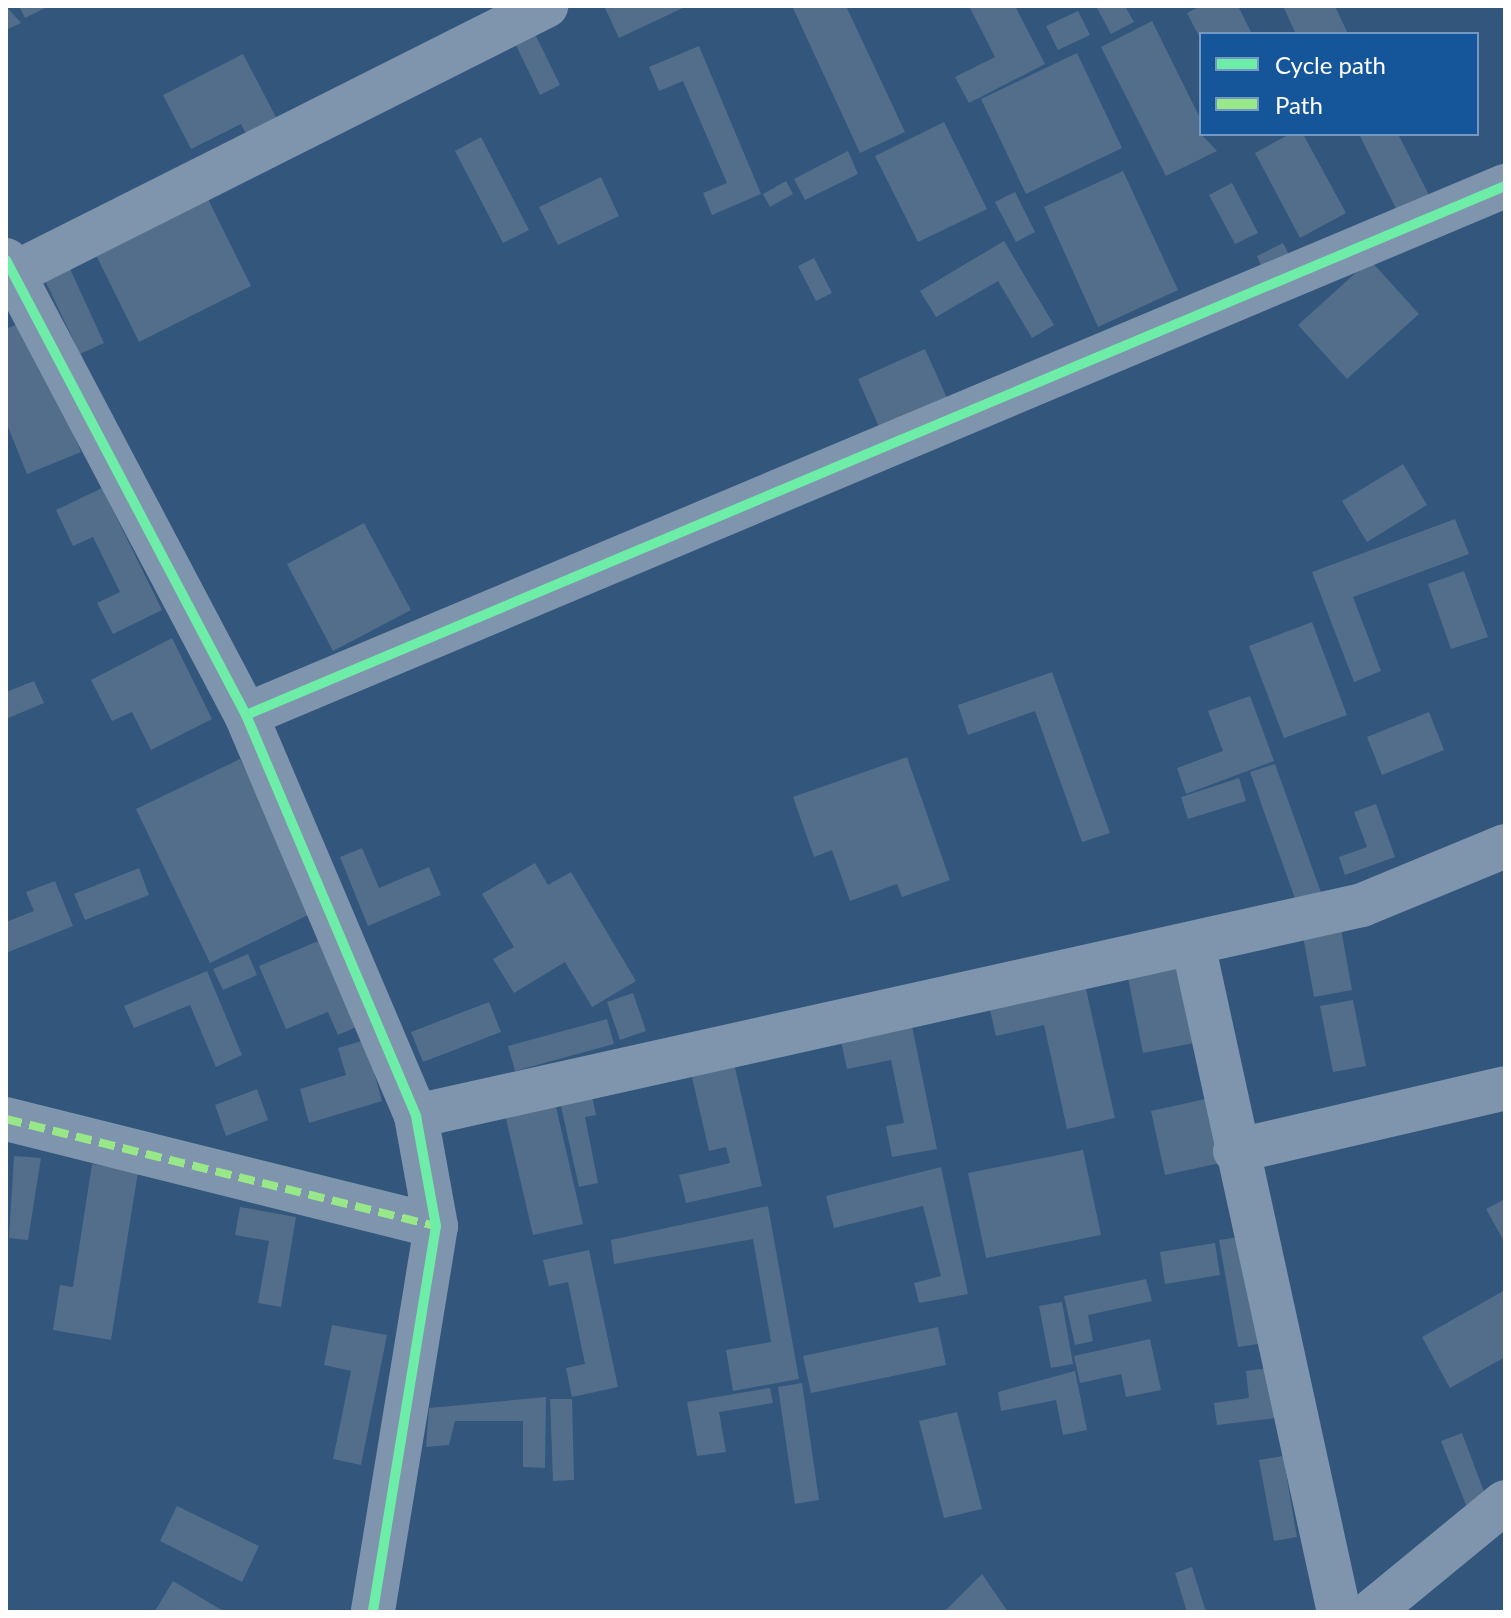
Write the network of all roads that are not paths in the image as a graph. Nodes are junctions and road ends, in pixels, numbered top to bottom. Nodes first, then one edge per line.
1 (546, 6) edge
2 (1505, 186) edge
3 (10, 267) edge
4 (246, 715) junction
5 (1505, 846) edge
6 (1193, 944) junction
7 (1505, 1088) edge
8 (416, 1116) junction
9 (6, 1119) edge
10 (1235, 1151) junction
11 (436, 1226) junction
12 (1505, 1502) edge
13 (373, 1612) edge
14 (1339, 1612) edge
15 (1371, 1612) edge

1 - 3 street
2 - 4 street
3 - 4 street
4 - 8 street
5 - 6 street
6 - 8 street
6 - 10 street
7 - 10 street
8 - 11 street
9 - 11 street
10 - 14 street
11 - 13 street
12 - 15 street

